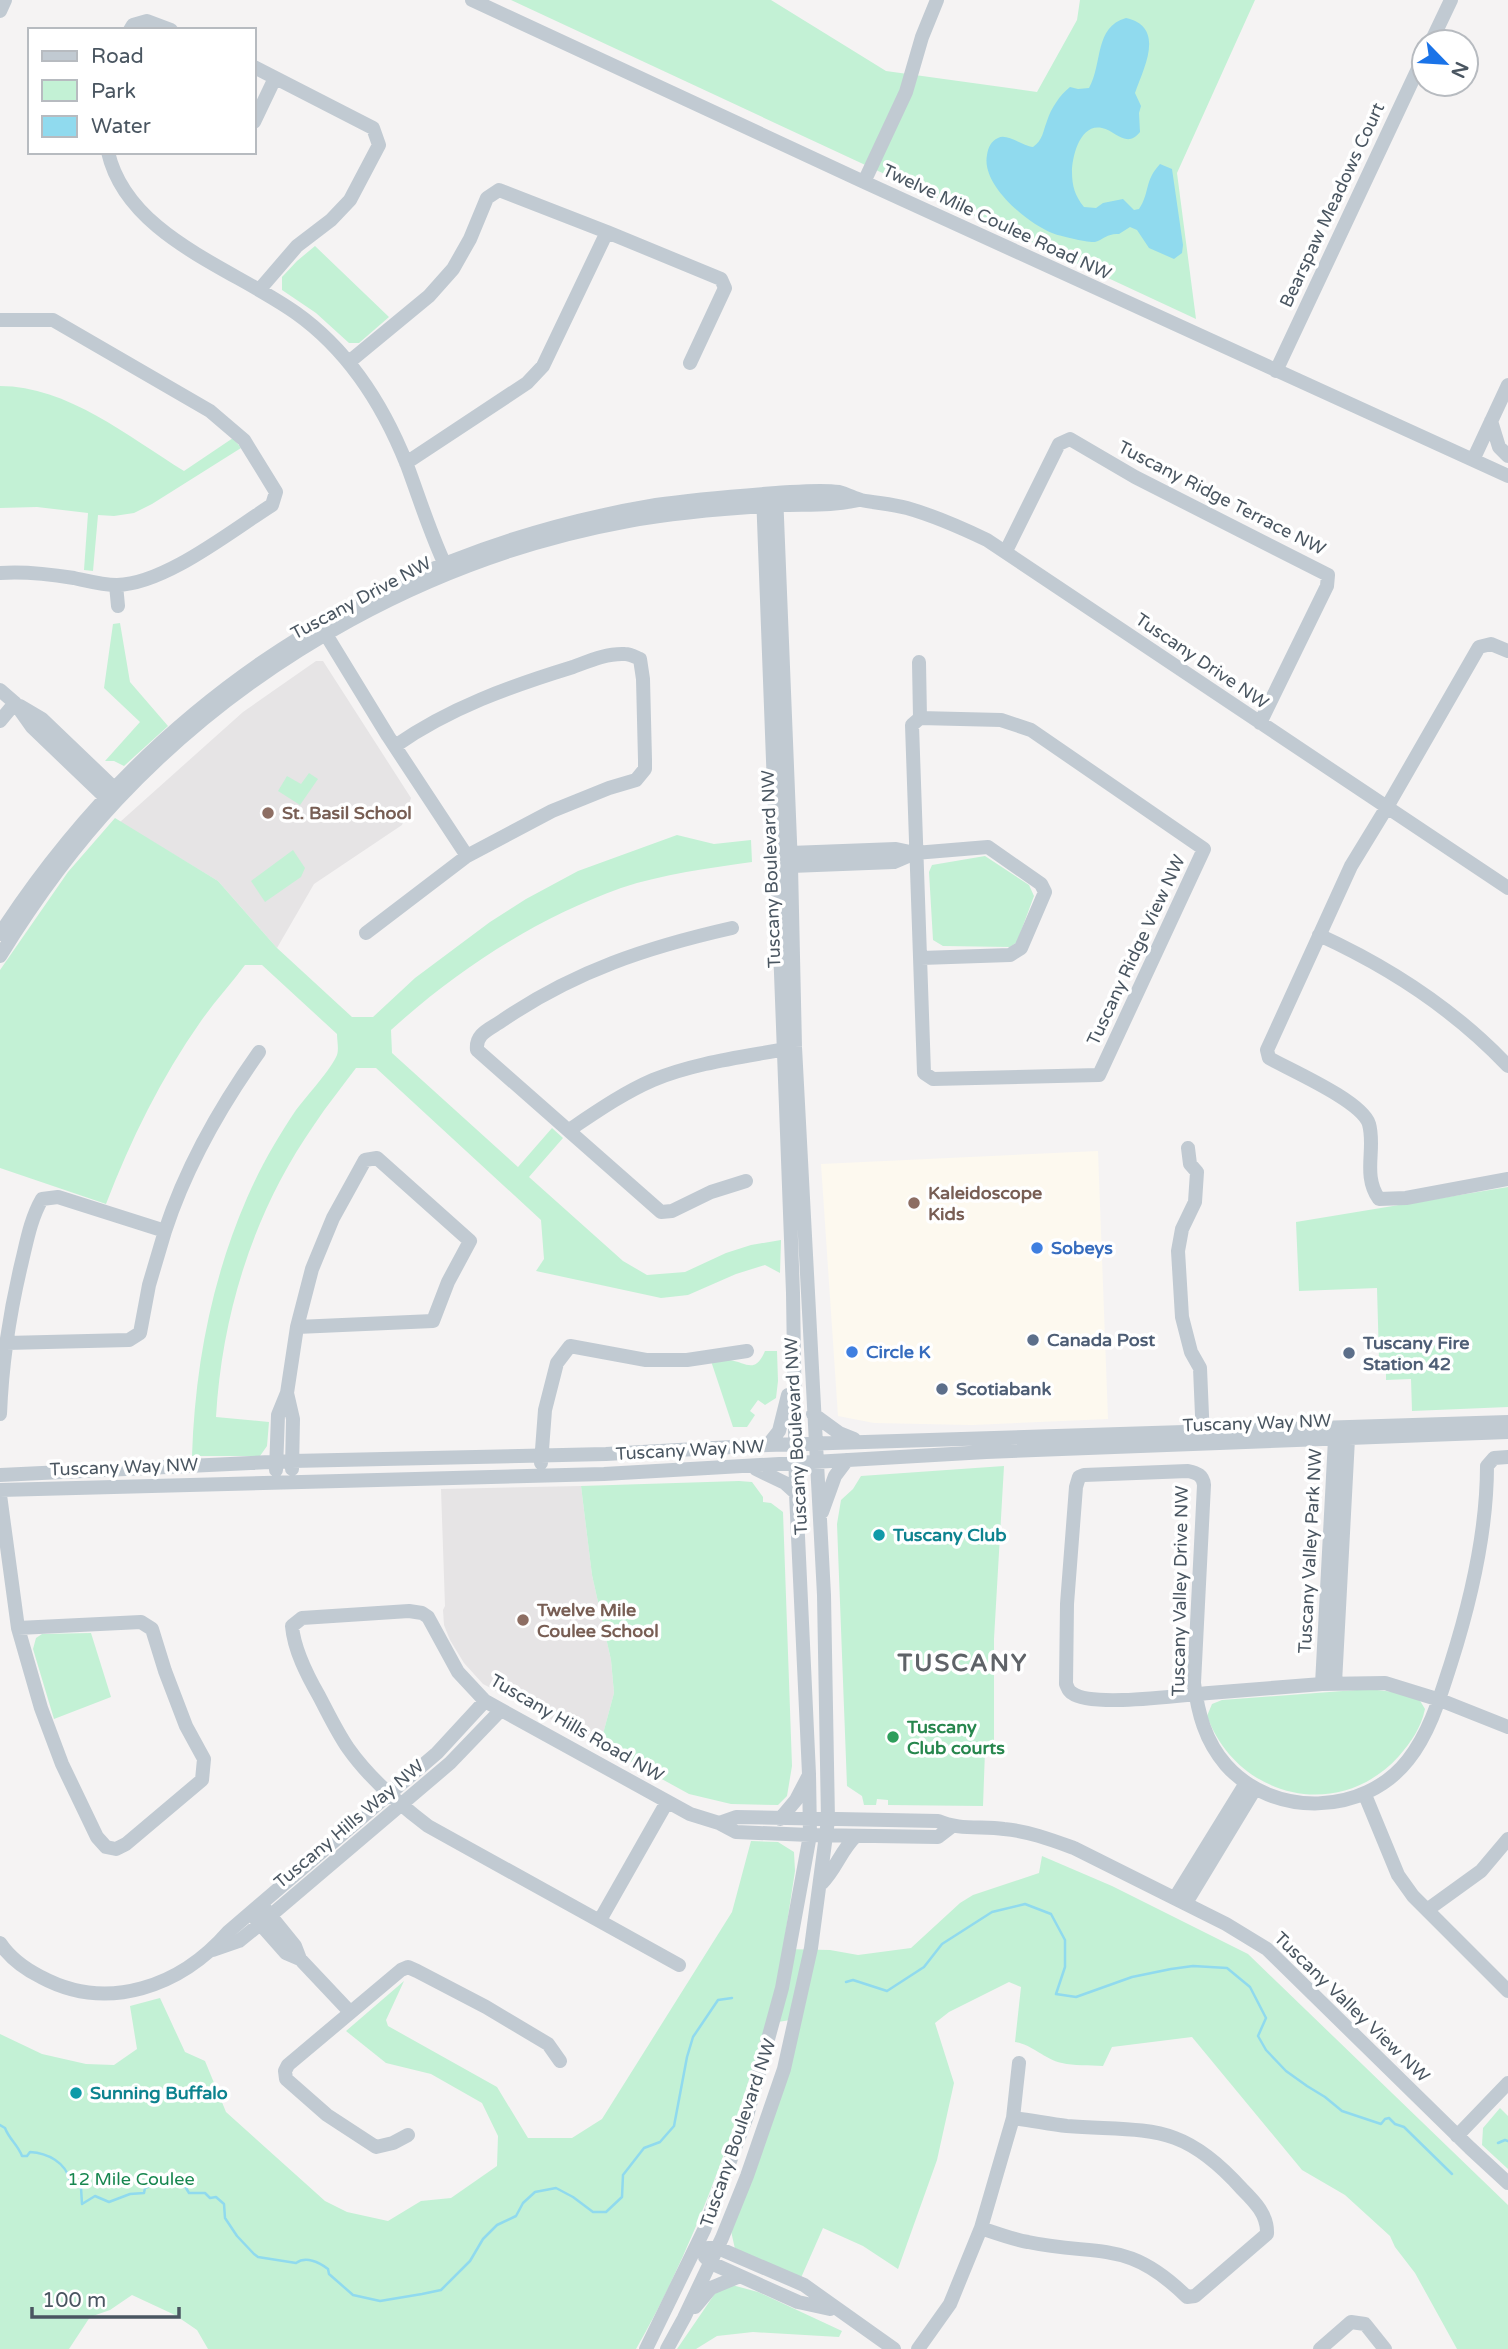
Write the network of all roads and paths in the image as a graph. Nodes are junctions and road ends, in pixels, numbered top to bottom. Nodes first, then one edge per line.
1 (5, 0) edge
2 (472, 0) edge
3 (937, 0) edge
4 (1451, 0) edge
5 (0, 11) edge
6 (131, 28) edge
7 (166, 28) edge
8 (1438, 28) edge
9 (256, 68) edge
10 (275, 78) junction
11 (1410, 86) edge
12 (256, 118) edge
13 (109, 154) edge
14 (863, 182) junction
15 (607, 232) junction
16 (260, 289) junction
17 (0, 320) edge
18 (349, 362) junction
19 (690, 363) dead end
20 (1276, 371) junction
21 (1508, 385) edge
22 (1491, 421) junction
23 (1508, 456) edge
24 (1474, 460) junction
25 (406, 463) junction
26 (1508, 476) edge
27 (770, 500) junction
28 (1006, 551) junction
29 (447, 568) junction
30 (0, 573) edge
31 (116, 585) junction
32 (118, 606) dead end
33 (324, 630) junction
34 (1508, 651) edge
35 (919, 662) dead end
36 (0, 690) edge
37 (15, 703) junction
38 (920, 718) junction
39 (0, 722) edge
40 (1260, 723) junction
41 (395, 746) junction
42 (112, 795) junction
43 (1387, 807) junction
44 (915, 853) junction
45 (467, 856) junction
46 (776, 860) junction
47 (791, 860) junction
48 (1508, 888) edge
49 (732, 928) dead end
50 (366, 933) dead end
51 (0, 934) edge
52 (1319, 935) junction
53 (0, 956) edge
54 (921, 958) junction
55 (790, 1049) junction
56 (258, 1052) dead end
57 (1508, 1066) edge
58 (569, 1130) junction
59 (1188, 1148) dead end
60 (1508, 1179) edge
61 (746, 1181) dead end
62 (165, 1231) junction
63 (297, 1327) junction
64 (6, 1343) junction
65 (747, 1351) dead end
66 (795, 1363) junction
67 (0, 1414) edge
68 (813, 1414) junction
69 (1508, 1422) edge
70 (1508, 1432) edge
71 (1342, 1435) junction
72 (1203, 1437) junction
73 (862, 1442) junction
74 (815, 1444) junction
75 (768, 1445) junction
76 (795, 1445) junction
77 (541, 1455) junction
78 (1508, 1457) edge
79 (846, 1460) junction
80 (284, 1462) junction
81 (816, 1462) junction
82 (796, 1464) junction
83 (748, 1466) junction
84 (0, 1475) edge
85 (540, 1475) junction
86 (276, 1481) junction
87 (292, 1481) junction
88 (0, 1492) edge
89 (796, 1493) junction
90 (819, 1520) junction
91 (19, 1628) junction
92 (1329, 1683) junction
93 (1195, 1694) junction
94 (1440, 1700) junction
95 (485, 1701) junction
96 (500, 1711) junction
97 (1508, 1727) edge
98 (809, 1774) junction
99 (1250, 1786) junction
100 (391, 1794) junction
101 (1365, 1795) junction
102 (667, 1802) junction
103 (402, 1805) junction
104 (780, 1819) junction
105 (810, 1820) junction
106 (828, 1820) junction
107 (719, 1823) junction
108 (951, 1827) junction
109 (827, 1835) junction
110 (810, 1836) junction
111 (856, 1836) junction
112 (1508, 1839) edge
113 (821, 1883) junction
114 (1181, 1901) junction
115 (1427, 1910) junction
116 (261, 1914) junction
117 (600, 1920) junction
118 (1, 1946) edge
119 (679, 1965) dead end
120 (1508, 1991) edge
121 (351, 2012) junction
122 (560, 2061) dead end
123 (1019, 2063) dead end
124 (1508, 2083) edge
125 (1013, 2118) junction
126 (408, 2135) dead end
127 (1457, 2136) junction
128 (1508, 2183) edge
129 (981, 2228) junction
130 (696, 2247) junction
131 (718, 2248) junction
132 (711, 2263) junction
133 (740, 2276) junction
134 (839, 2311) junction
135 (684, 2318) junction
136 (646, 2349) edge
137 (667, 2349) edge
138 (894, 2349) edge
139 (918, 2349) edge
140 (1320, 2349) edge
141 (1385, 2349) edge

1 - 5 street
2 - 14 street, Twelve Mile Coulee Road NW
3 - 14 street
4 - 8 street
6 - 7 street
9 - 10 street
10 - 12 street
10 - 16 street
11 - 20 street, Bearspaw Meadows Court
13 - 16 street
14 - 20 street, Twelve Mile Coulee Road NW
15 - 18 street
15 - 19 street
15 - 25 street
16 - 18 street
17 - 31 street
18 - 25 street
20 - 24 street, Twelve Mile Coulee Road NW
21 - 22 street
22 - 23 street
22 - 24 street
24 - 26 street, Twelve Mile Coulee Road NW
25 - 29 street
27 - 28 street, Tuscany Drive NW
27 - 29 street, Tuscany Drive NW
27 - 46 street, Tuscany Boulevard NW
27 - 47 street, Tuscany Boulevard NW
28 - 40 street, Tuscany Drive NW
28 - 40 street, Tuscany Ridge Terrace NW
29 - 33 street, Tuscany Drive NW
30 - 31 street
31 - 32 street
33 - 41 street
33 - 42 street, Tuscany Drive NW
34 - 43 street
35 - 38 street, Tuscany Ridge View NW
36 - 37 street
37 - 39 street
37 - 42 street
38 - 44 street, Tuscany Ridge View NW
38 - 54 street, Tuscany Ridge View NW
40 - 43 street, Tuscany Drive NW
41 - 45 street
41 - 45 street
42 - 51 street, Tuscany Drive NW
42 - 53 street, Tuscany Drive NW
43 - 48 street, Tuscany Drive NW
43 - 52 street
44 - 47 street
44 - 54 street, Tuscany Ridge View NW
44 - 54 street
45 - 50 street
46 - 47 street
46 - 55 street, Tuscany Boulevard NW
47 - 55 street, Tuscany Boulevard NW
49 - 58 street
52 - 57 street
52 - 60 street
55 - 58 street
55 - 66 street, Tuscany Boulevard NW
55 - 68 street, Tuscany Boulevard NW
56 - 62 street
58 - 61 street
59 - 72 street
62 - 64 street
62 - 64 street
63 - 63 street
63 - 80 street
64 - 67 street
65 - 77 street
66 - 75 street
66 - 76 street, Tuscany Boulevard NW
68 - 73 street
68 - 74 street, Tuscany Boulevard NW
69 - 71 street, Tuscany Way NW
70 - 71 street, Tuscany Way NW
71 - 72 street, Tuscany Way NW
71 - 92 street, Tuscany Valley Park NW
72 - 73 street, Tuscany Way NW
72 - 79 street, Tuscany Way NW
73 - 74 street, Tuscany Way NW
74 - 76 street, Tuscany Way NW
74 - 81 street, Tuscany Boulevard NW
75 - 76 street, Tuscany Way NW
75 - 77 street, Tuscany Way NW
76 - 82 street, Tuscany Boulevard NW
77 - 80 street, Tuscany Way NW
77 - 85 street
78 - 94 street, Tuscany Valley Drive NW
79 - 81 street, Tuscany Way NW
79 - 90 street
80 - 84 street, Tuscany Way NW
80 - 86 street
80 - 87 street
81 - 82 street, Tuscany Way NW
81 - 90 street, Tuscany Boulevard NW
82 - 83 street, Tuscany Way NW
82 - 89 street, Tuscany Boulevard NW
83 - 85 street, Tuscany Way NW
83 - 89 street
85 - 87 street, Tuscany Way NW
86 - 87 street, Tuscany Way NW
86 - 88 street, Tuscany Way NW
88 - 91 street
89 - 98 street, Tuscany Boulevard NW
90 - 106 street, Tuscany Boulevard NW
91 - 91 street
92 - 93 street
92 - 94 street
93 - 93 street, Tuscany Valley Drive NW
93 - 99 street, Tuscany Valley Drive NW
94 - 97 street
94 - 101 street, Tuscany Valley Drive NW
95 - 96 street, Tuscany Hills Road NW
95 - 100 street, Tuscany Hills Way NW
95 - 100 street, Tuscany Hills Road NW
96 - 102 street, Tuscany Hills Road NW
96 - 103 street, Tuscany Hills Way NW
98 - 104 street
98 - 105 street, Tuscany Boulevard NW
99 - 101 street, Tuscany Valley Drive NW
99 - 114 street
100 - 103 street, Tuscany Hills Road NW
100 - 116 street, Tuscany Hills Way NW
101 - 115 street
102 - 107 street, Tuscany Hills Road NW
102 - 117 street
103 - 116 street, Tuscany Hills Way NW
103 - 117 street, Tuscany Hills Road NW
104 - 105 street, Tuscany Hills Road NW
104 - 107 street, Tuscany Hills Road NW
105 - 106 street, Tuscany Hills Road NW
105 - 110 street, Tuscany Boulevard NW
106 - 108 street, Tuscany Valley View NW
106 - 109 street, Tuscany Boulevard NW
107 - 110 street, Tuscany Hills Road NW
108 - 111 street, Tuscany Valley View NW
108 - 114 street, Tuscany Valley View NW
109 - 110 street, Tuscany Hills Road NW
109 - 111 street, Tuscany Valley View NW
109 - 113 street, Tuscany Boulevard NW
110 - 130 street, Tuscany Boulevard NW
111 - 113 street
112 - 115 street
113 - 131 street, Tuscany Boulevard NW
114 - 127 street, Tuscany Valley View NW
115 - 120 street
116 - 118 street, Tuscany Hills Way NW
116 - 121 street
117 - 119 street, Tuscany Hills Road NW
121 - 122 street
121 - 126 street
123 - 125 street
124 - 127 street
125 - 129 street
125 - 129 street
127 - 128 street, Tuscany Valley View NW
129 - 139 street
130 - 131 street
130 - 132 street
130 - 136 street, Tuscany Boulevard NW
131 - 132 street, Tuscany Boulevard NW
131 - 134 street
132 - 133 street
132 - 135 street, Tuscany Boulevard NW
133 - 134 street
133 - 135 street
134 - 138 street
135 - 137 street, Tuscany Boulevard NW
140 - 141 street

